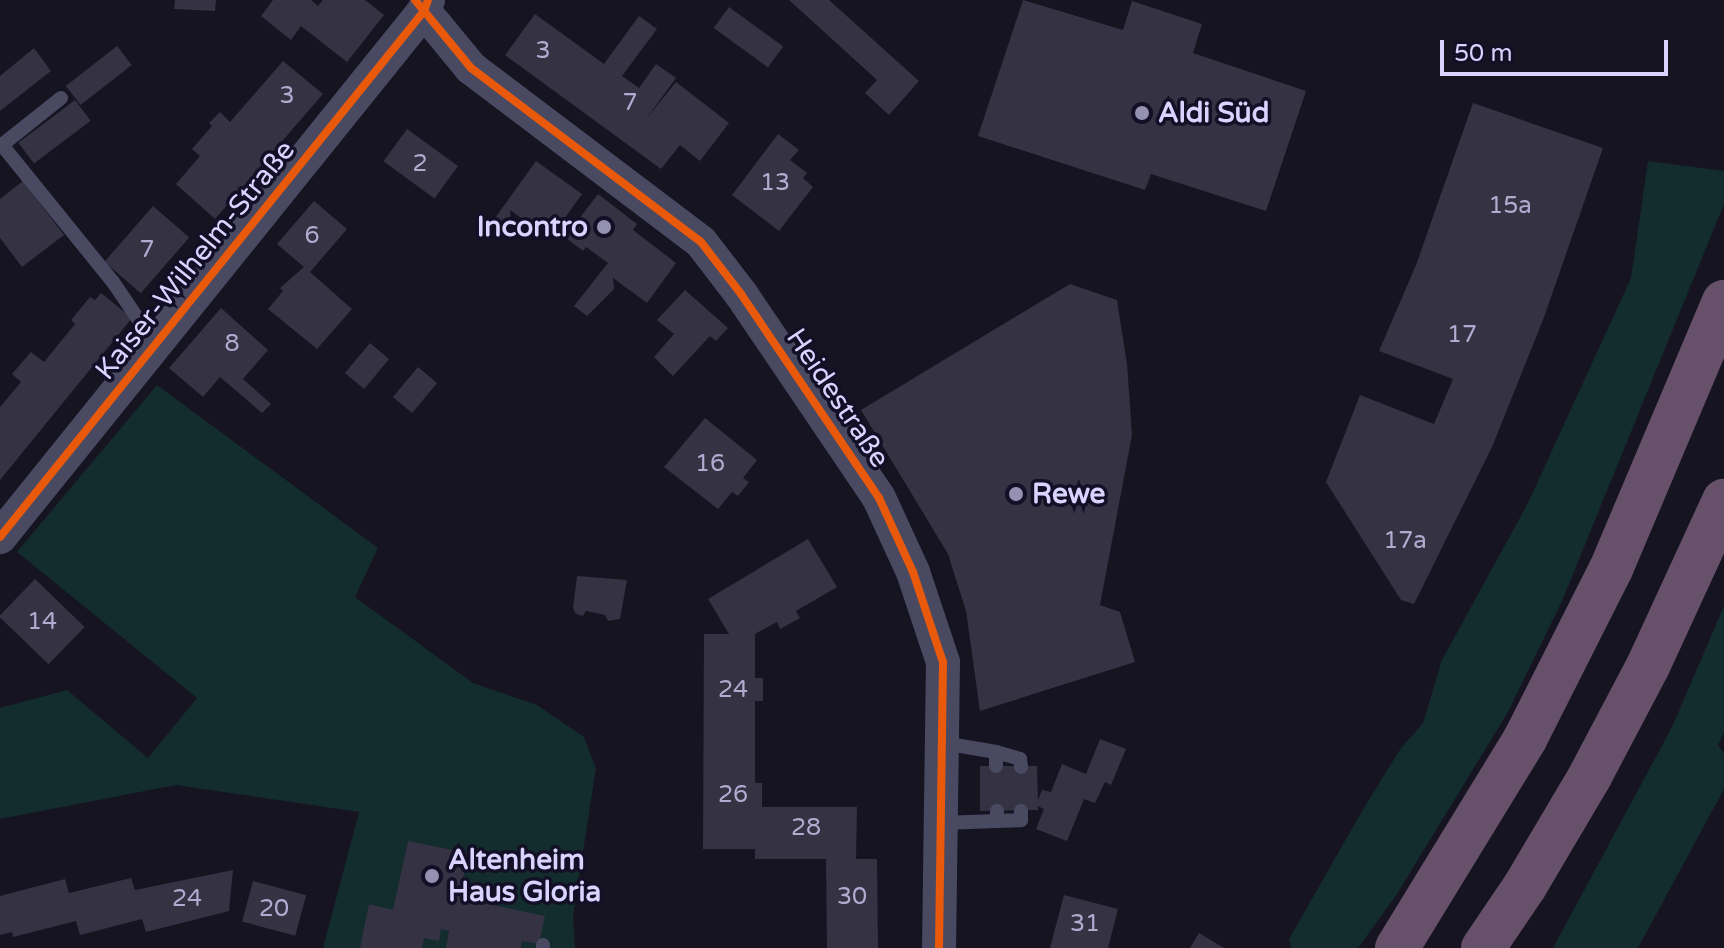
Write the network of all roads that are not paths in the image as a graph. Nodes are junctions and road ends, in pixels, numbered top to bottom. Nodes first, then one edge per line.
1 (426, 6) edge
2 (61, 98) dead end
3 (1724, 302) edge
4 (155, 344) junction
5 (1724, 501) edge
6 (0, 537) edge
7 (942, 743) junction
8 (1021, 767) dead end
9 (1021, 811) dead end
10 (941, 823) junction
11 (939, 948) edge
12 (1397, 948) edge
13 (1483, 948) edge

1 - 4 street, Kaiser-Wilhelm-Straße
1 - 7 street, Heidestraße
2 - 4 lane
3 - 12 highway
4 - 6 street, Kaiser-Wilhelm-Straße
5 - 13 highway
7 - 8 lane
7 - 10 street, Heidestraße
9 - 10 lane
10 - 11 street, Heidestraße

